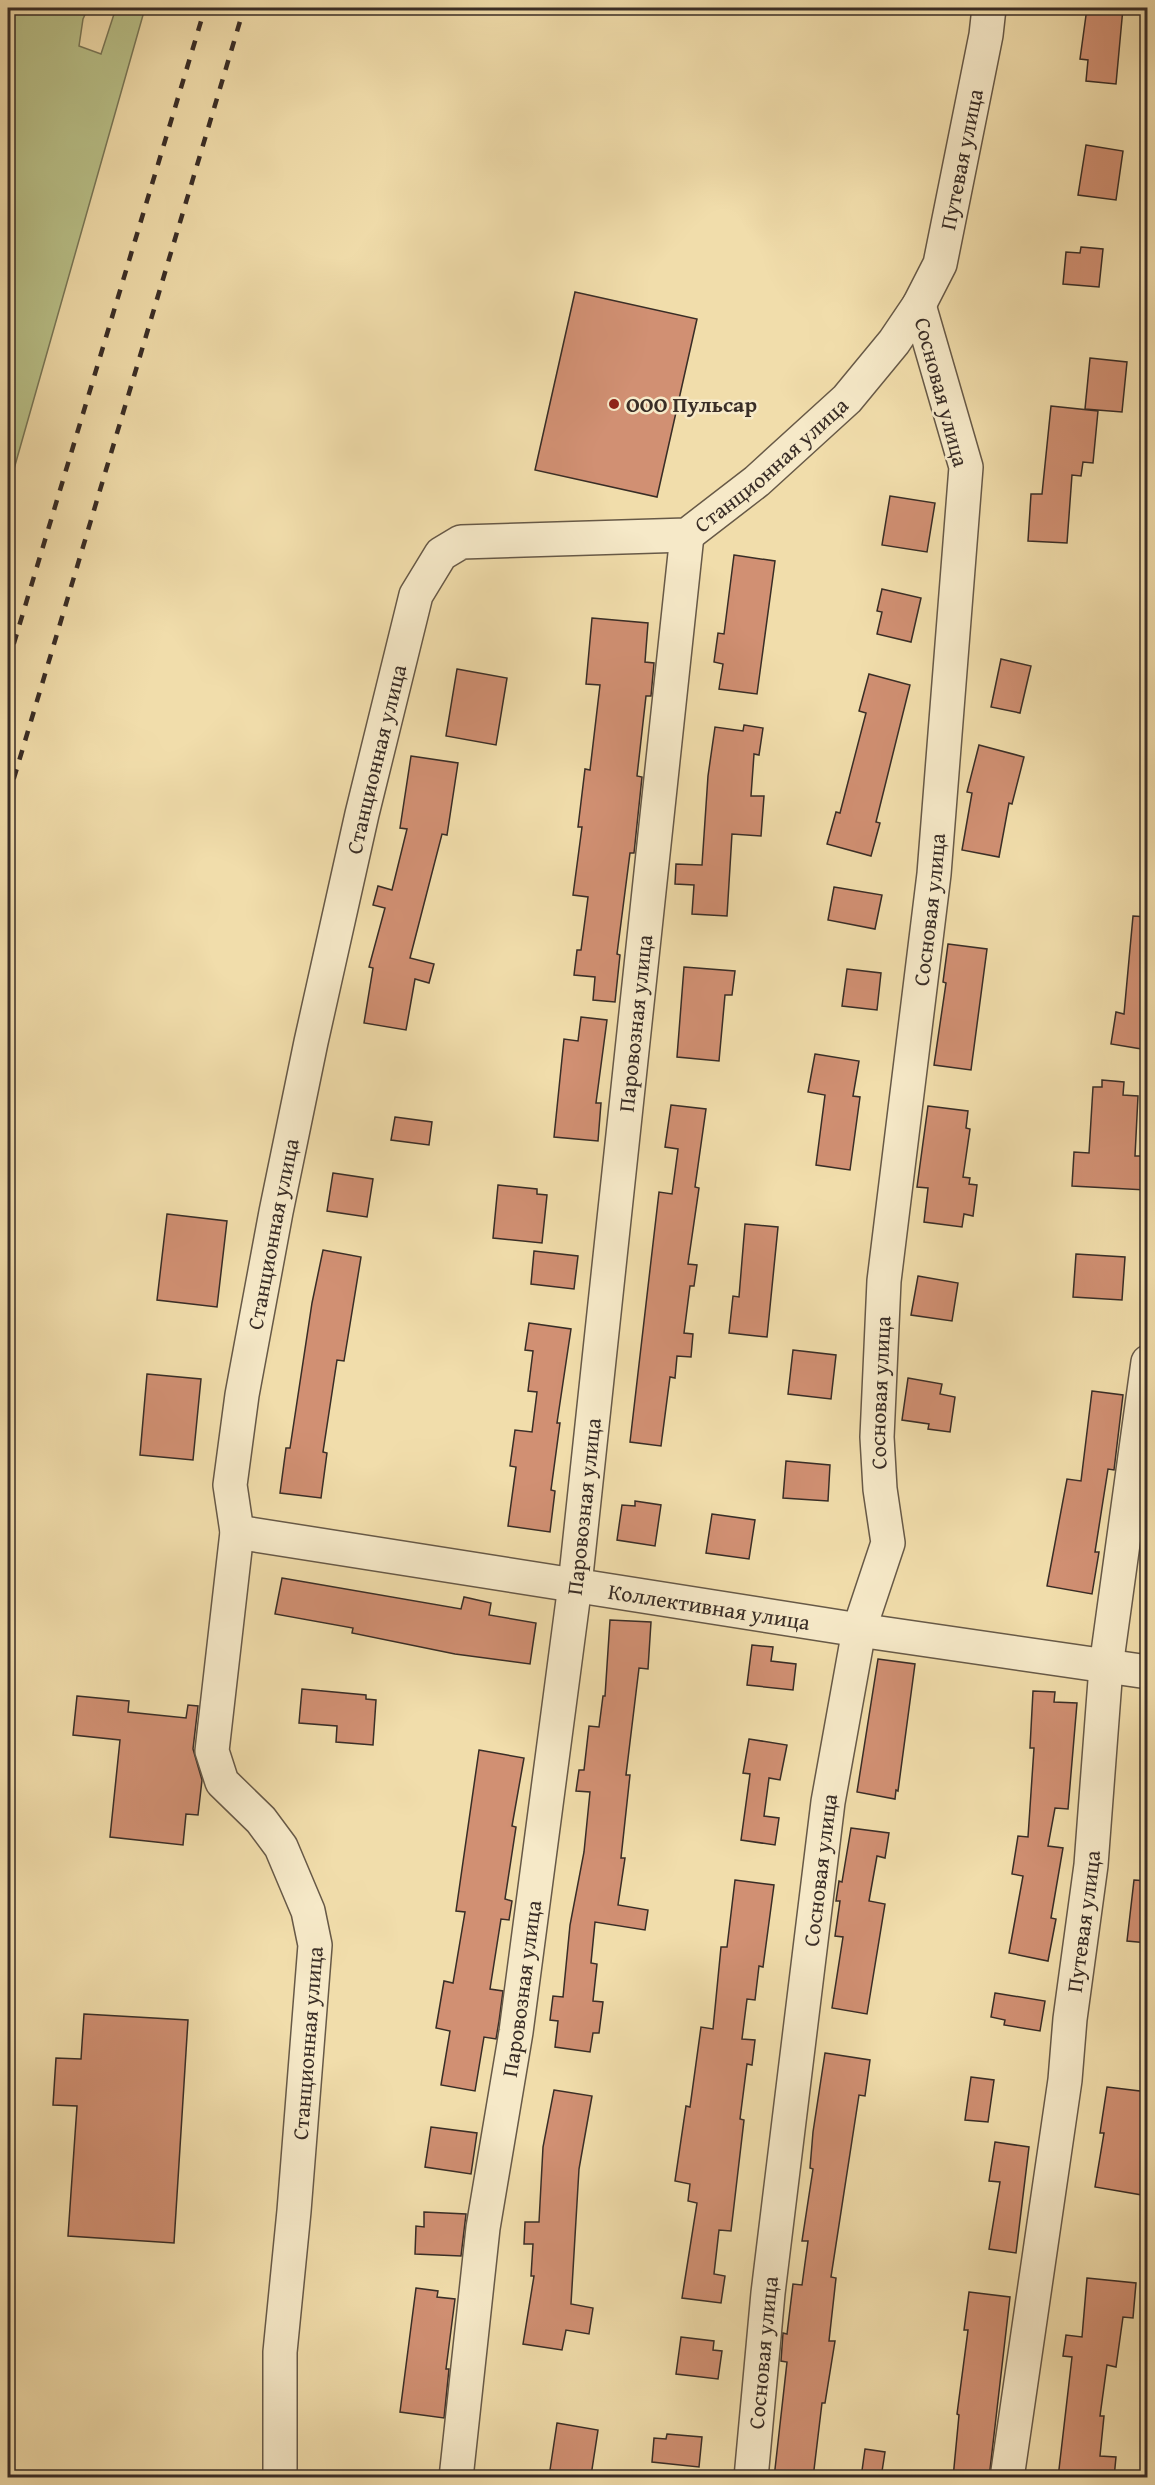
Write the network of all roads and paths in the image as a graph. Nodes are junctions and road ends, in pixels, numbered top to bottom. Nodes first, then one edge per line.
1 (989, 8) edge
2 (919, 305) junction
3 (687, 535) junction
4 (1148, 1362) edge
5 (237, 1532) junction
6 (576, 1585) junction
7 (859, 1630) junction
8 (1106, 1667) junction
9 (1148, 1672) edge
10 (280, 2478) edge
11 (456, 2478) edge
12 (751, 2478) edge
13 (1007, 2478) edge

1 - 2 street, Путевая улица
2 - 3 street, Станционная улица
2 - 7 street, Сосновая улица
3 - 5 street, Станционная улица
3 - 6 street, Паровозная улица
4 - 8 street, Путевая улица
5 - 6 street, Коллективная улица
5 - 10 street, Станционная улица
6 - 7 street, Коллективная улица
6 - 11 street, Паровозная улица
7 - 8 street, Коллективная улица
7 - 12 street, Сосновая улица
8 - 9 street, Коллективная улица
8 - 13 street, Путевая улица

